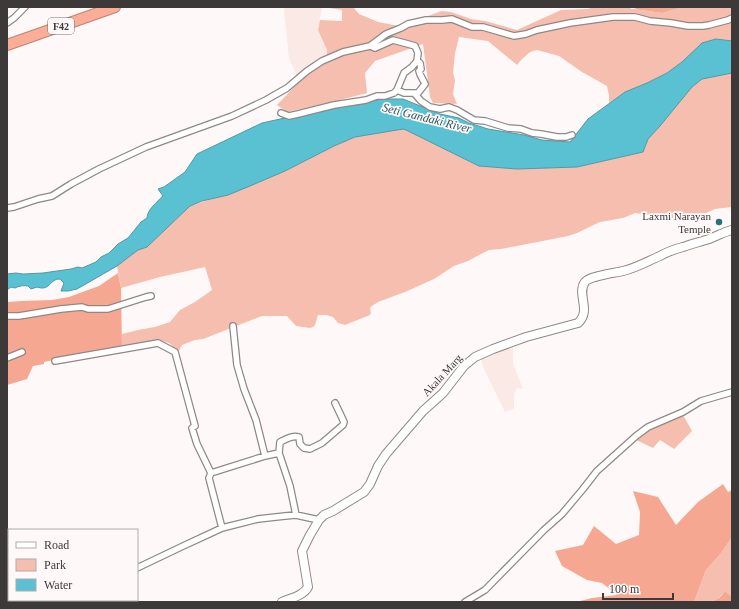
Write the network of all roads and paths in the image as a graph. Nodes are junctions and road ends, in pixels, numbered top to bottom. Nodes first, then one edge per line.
1 (25, 7) edge
2 (115, 7) edge
3 (732, 18) edge
4 (7, 23) edge
5 (7, 45) edge
6 (370, 46) junction
7 (417, 61) junction
8 (397, 90) junction
9 (414, 93) junction
10 (281, 113) dead end
11 (572, 135) dead end
12 (7, 208) edge
13 (732, 230) edge
14 (151, 296) dead end
15 (7, 316) edge
16 (233, 326) dead end
17 (22, 352) dead end
18 (7, 358) edge
19 (55, 361) dead end
20 (732, 392) edge
21 (335, 404) dead end
22 (279, 453) junction
23 (265, 456) junction
24 (211, 473) junction
25 (296, 515) junction
26 (319, 520) junction
27 (222, 528) junction
28 (138, 568) edge
29 (282, 602) edge
30 (464, 602) edge

1 - 4 street
2 - 5 highway, F42
3 - 6 street
6 - 7 street
6 - 12 street
7 - 8 street
7 - 9 street
8 - 9 street
8 - 10 street
9 - 11 street
13 - 26 main road, Akala Marg
14 - 15 street
16 - 23 street
17 - 18 street
19 - 24 street
20 - 30 street
21 - 22 street
22 - 23 street
22 - 25 street
23 - 24 street
24 - 27 street
25 - 26 street
25 - 27 street
26 - 29 main road, Akala Marg
27 - 28 street

